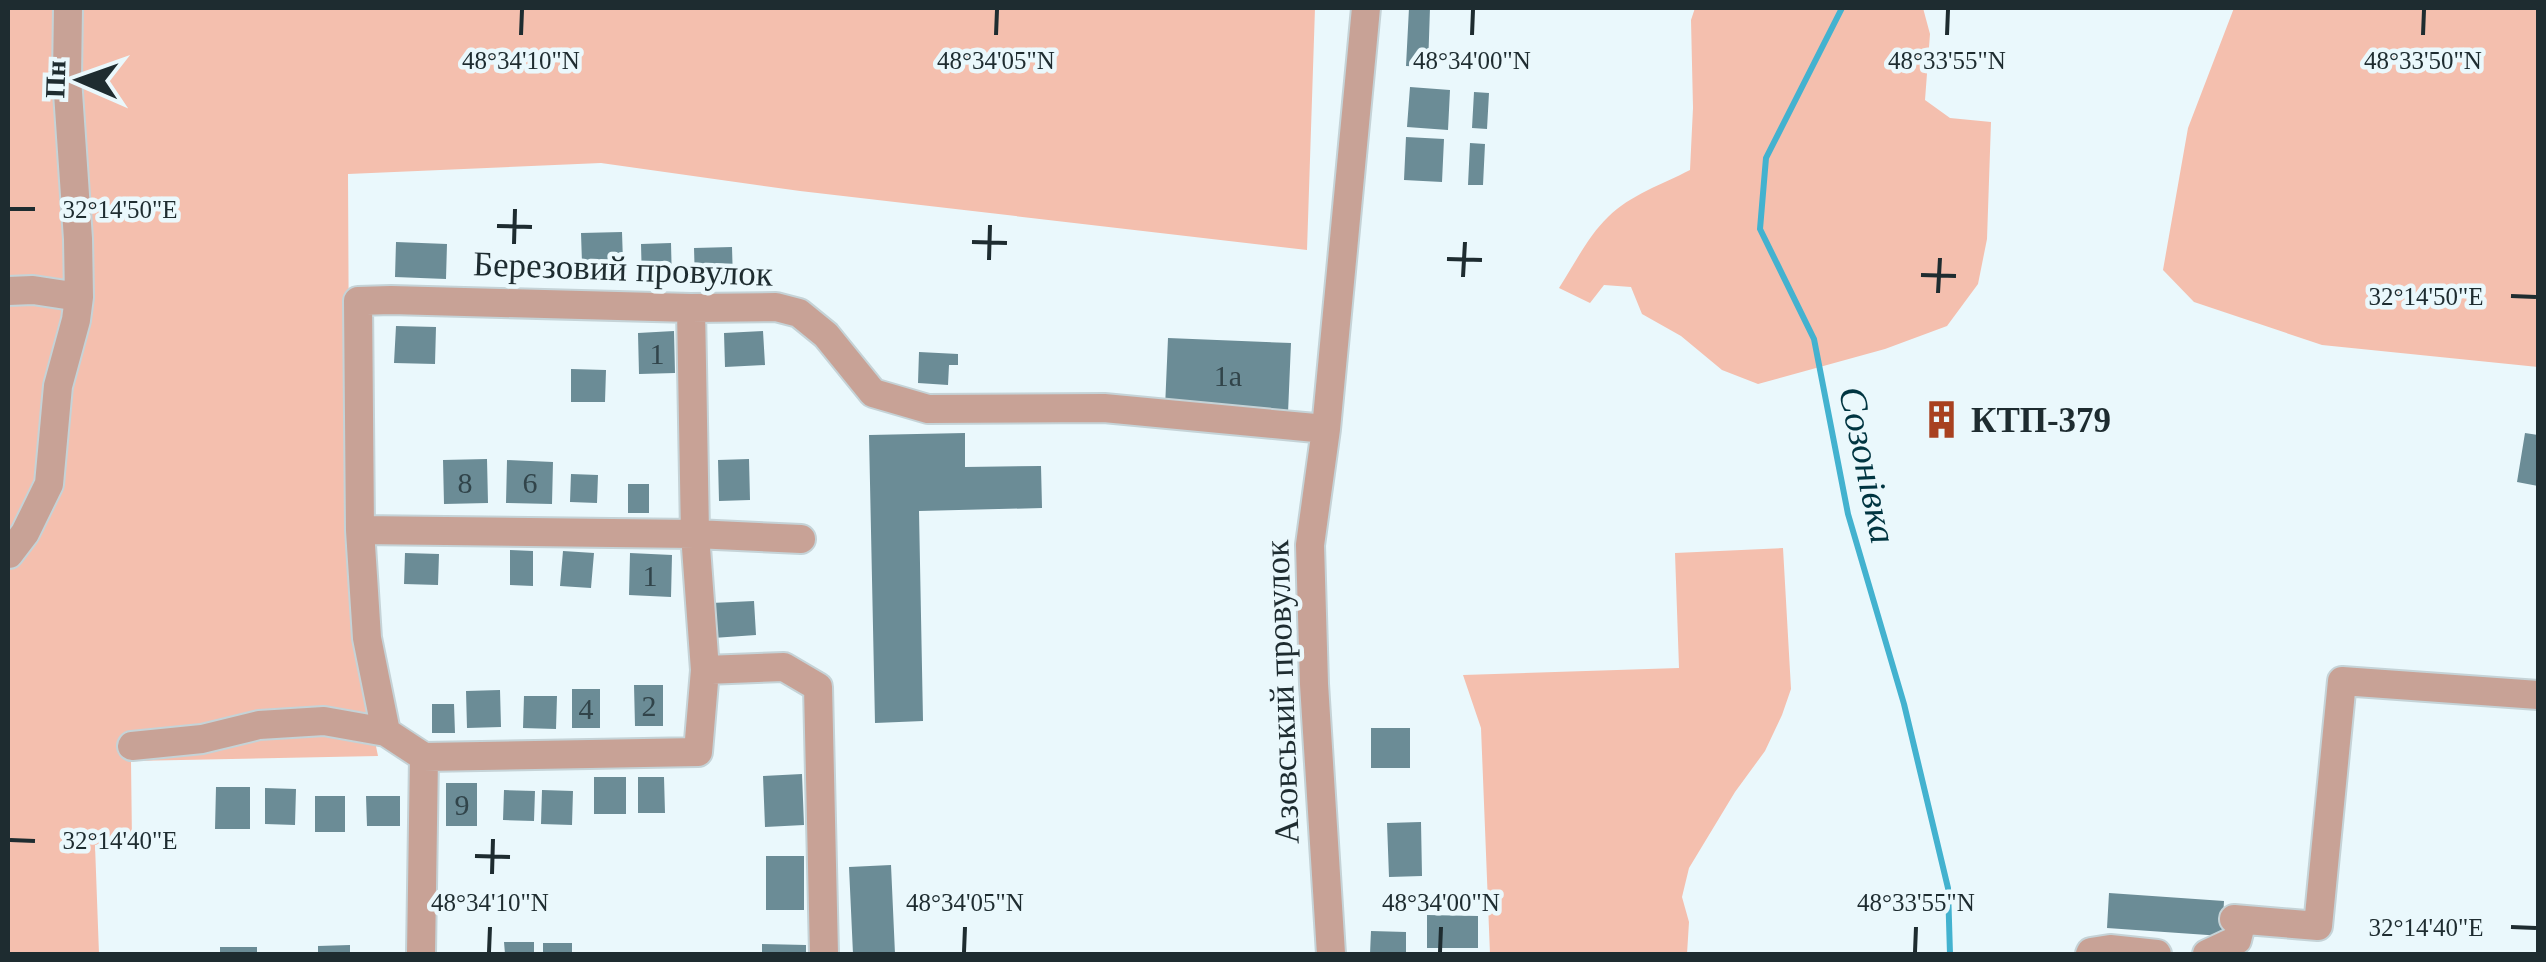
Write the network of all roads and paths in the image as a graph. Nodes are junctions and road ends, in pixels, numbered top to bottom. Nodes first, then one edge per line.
1 (68, 8) edge
2 (1366, 8) edge
3 (8, 290) edge
4 (79, 297) junction
5 (691, 308) junction
6 (1326, 428) junction
7 (360, 530) junction
8 (695, 534) junction
9 (801, 539) dead end
10 (8, 554) edge
11 (705, 670) junction
12 (2538, 695) edge
13 (386, 732) junction
14 (132, 746) dead end
15 (424, 757) junction
16 (421, 954) edge
17 (824, 954) edge
18 (1331, 954) edge
19 (2090, 954) edge
20 (2158, 954) edge
21 (2207, 954) edge

1 - 4 street
2 - 6 street, Азовський провулок
3 - 4 street
4 - 10 street
5 - 6 street, Березовий провулок
5 - 7 street, Березовий провулок
5 - 8 street
6 - 18 street, Азовський провулок
7 - 8 street
7 - 13 street
8 - 9 street
8 - 11 street
11 - 15 street
11 - 17 street
12 - 21 street
13 - 14 street
13 - 15 street
15 - 16 street
19 - 20 street

